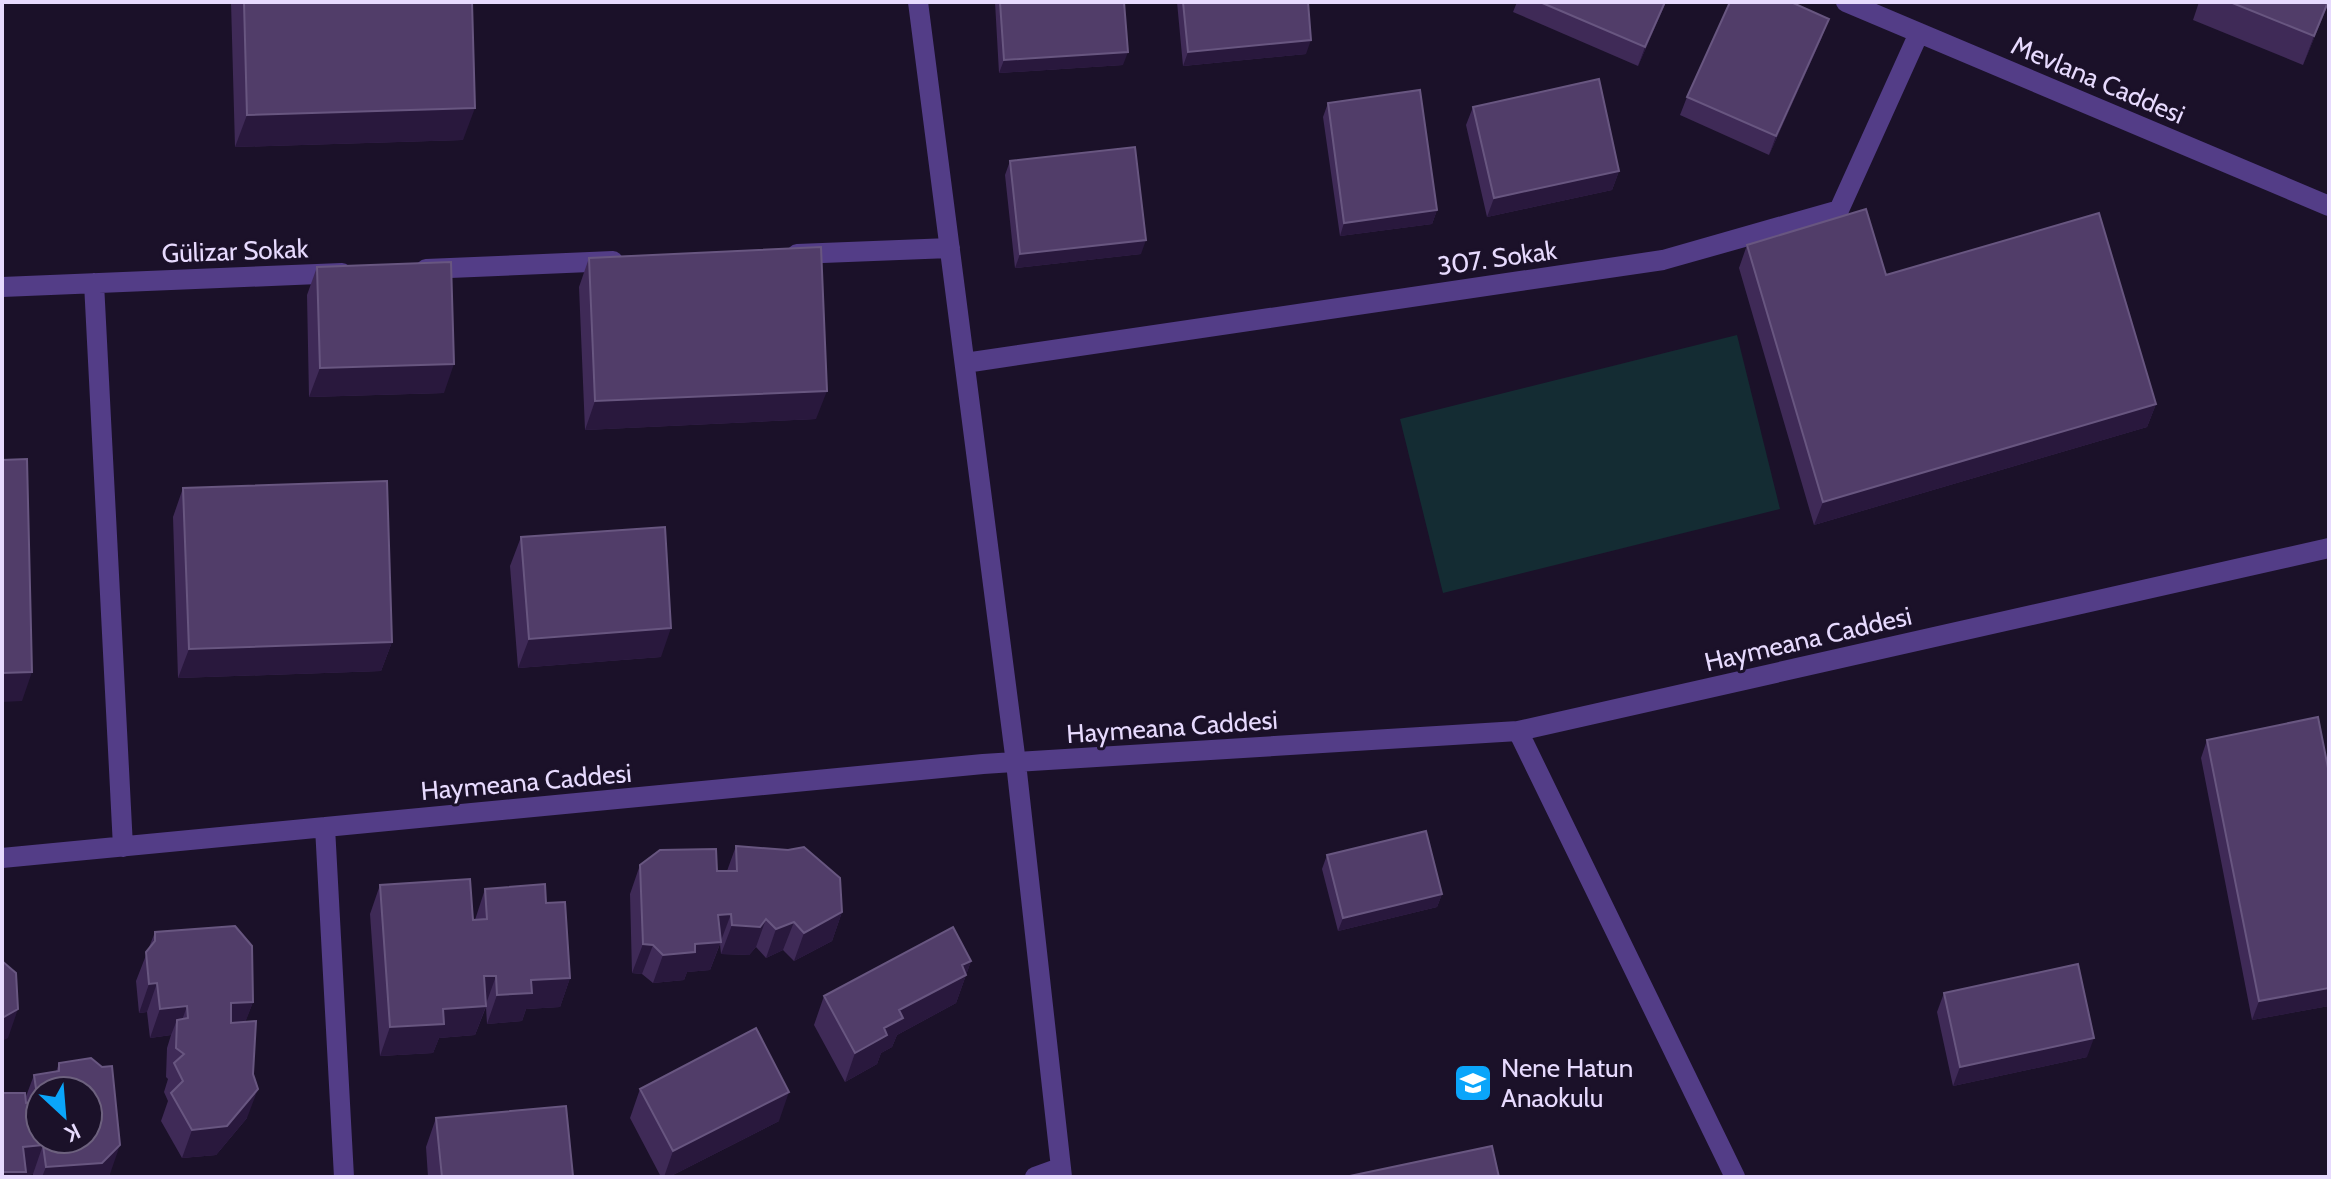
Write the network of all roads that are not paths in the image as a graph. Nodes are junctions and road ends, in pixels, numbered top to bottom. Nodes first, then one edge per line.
1 (918, 2) edge
2 (1858, 5) edge
3 (1919, 33) junction
4 (2329, 206) edge
5 (950, 248) junction
6 (778, 255) edge
7 (638, 260) edge
8 (405, 270) edge
9 (358, 272) edge
10 (94, 283) junction
11 (2, 287) edge
12 (965, 363) junction
13 (2329, 548) edge
14 (1518, 731) junction
15 (1016, 763) junction
16 (325, 827) junction
17 (123, 847) junction
18 (2, 858) edge
19 (1061, 1172) edge
20 (344, 1177) edge
21 (1035, 1177) edge
22 (1735, 1177) edge

1 - 5 street
2 - 3 street, Mevlana Caddesi
3 - 4 street, Mevlana Caddesi
3 - 12 street, 307. Sokak
5 - 6 street
5 - 12 street
7 - 8 street
9 - 10 street, Gülizar Sokak
10 - 11 street, Gülizar Sokak
10 - 17 street
12 - 15 street
13 - 14 street, Haymeana Caddesi
14 - 15 street, Haymeana Caddesi
14 - 22 street
15 - 16 street, Haymeana Caddesi
15 - 19 street
16 - 17 street, Haymeana Caddesi
16 - 20 street
17 - 18 street, Haymeana Caddesi
19 - 21 street

